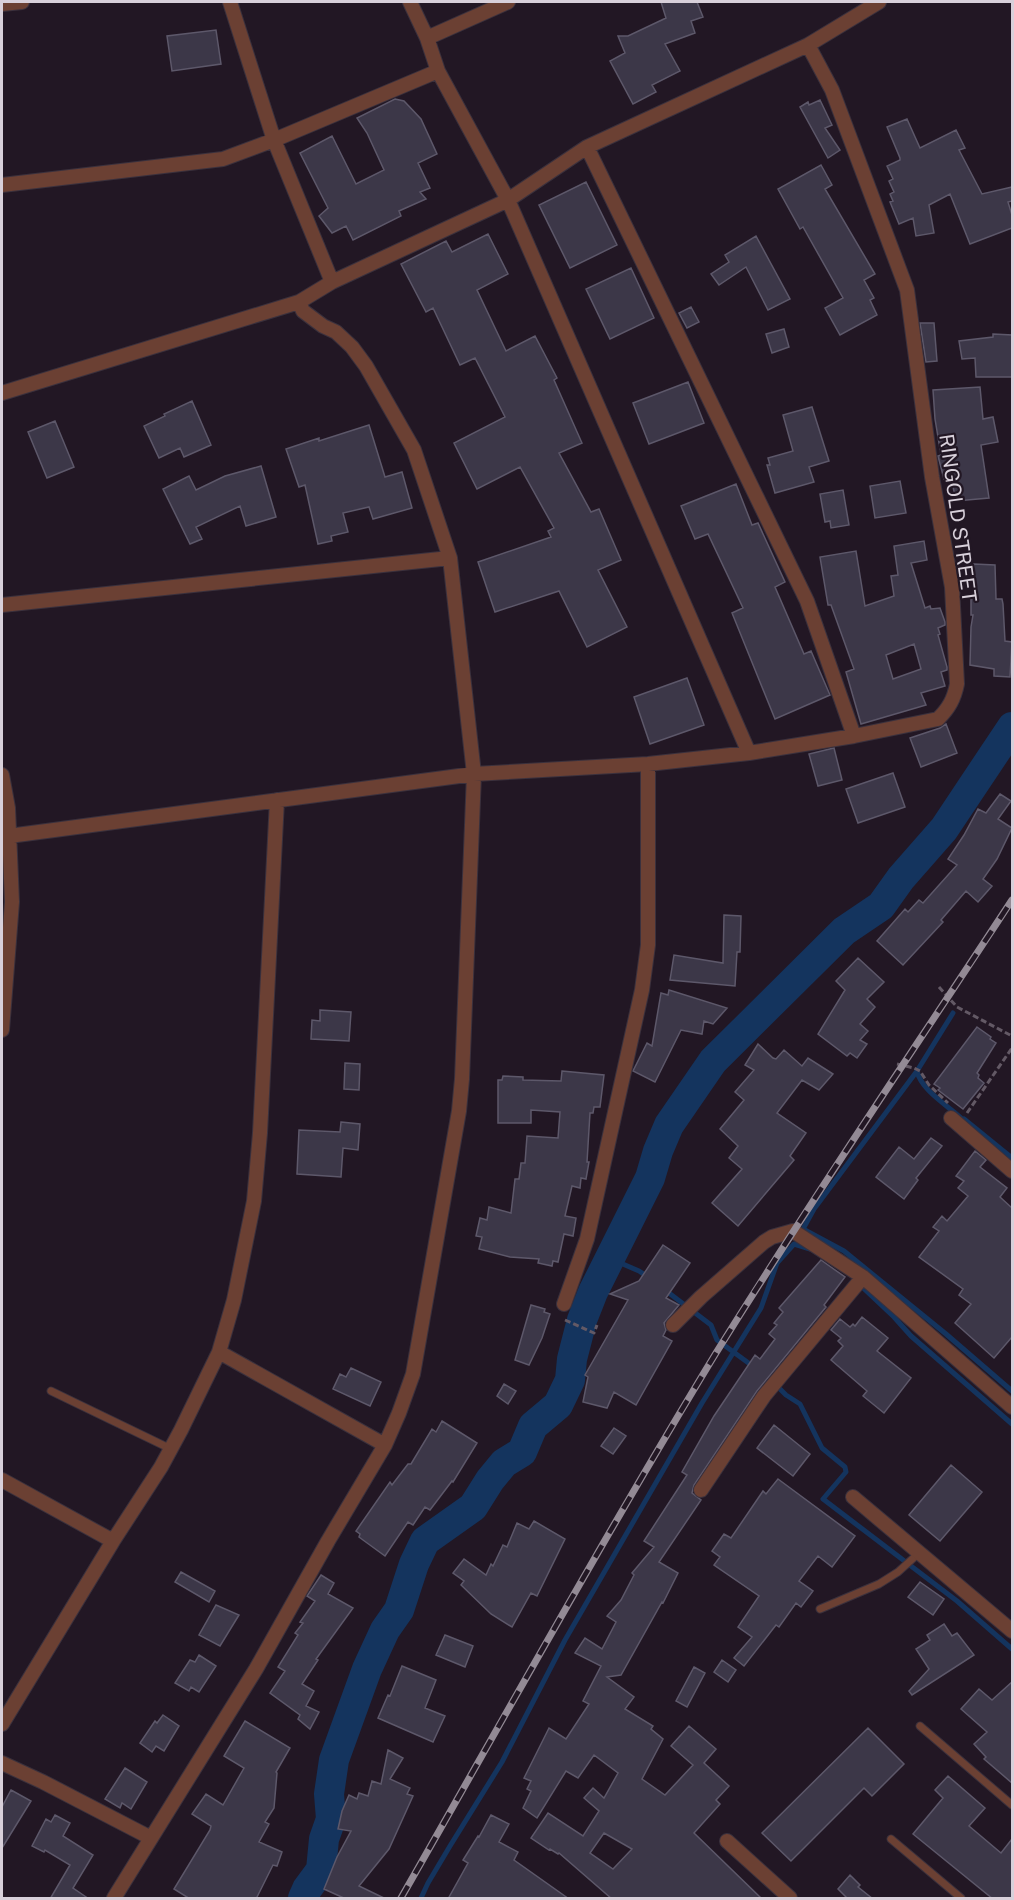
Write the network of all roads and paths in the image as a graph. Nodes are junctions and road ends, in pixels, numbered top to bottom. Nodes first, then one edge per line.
1 (22, 2) edge
2 (230, 2) edge
3 (410, 2) edge
4 (508, 2) edge
5 (879, 2) edge
6 (2, 4) edge
7 (427, 38) junction
8 (808, 45) junction
9 (438, 71) junction
10 (274, 140) junction
11 (587, 147) junction
12 (2, 185) edge
13 (508, 200) junction
14 (332, 282) junction
15 (299, 302) junction
16 (2, 393) edge
17 (450, 558) junction
18 (2, 604) edge
19 (854, 736) junction
20 (749, 753) junction
21 (648, 764) junction
22 (474, 774) junction
23 (2, 775) edge
24 (277, 800) junction
25 (9, 836) junction
26 (939, 987) dead end
27 (2, 1030) edge
28 (1012, 1036) edge
29 (1012, 1048) edge
30 (897, 1064) dead end
31 (955, 1113) junction
32 (1012, 1171) edge
33 (863, 1276) junction
34 (564, 1304) joint
35 (597, 1325) dead end
36 (673, 1325) dead end
37 (219, 1352) junction
38 (51, 1391) dead end
39 (1012, 1407) edge
40 (385, 1445) junction
41 (171, 1449) junction
42 (2, 1480) edge
43 (701, 1490) dead end
44 (853, 1497) dead end
45 (113, 1541) junction
46 (919, 1553) junction
47 (820, 1609) dead end
48 (1012, 1631) edge
49 (2, 1724) edge
50 (920, 1726) dead end
51 (2, 1763) edge
52 (1012, 1805) edge
53 (151, 1838) junction
54 (891, 1839) dead end
55 (727, 1840) dead end
56 (114, 1899) edge
57 (790, 1899) edge
58 (961, 1899) edge

1 - 6 street
2 - 10 street
3 - 7 street
4 - 7 street
5 - 8 street
7 - 9 street
8 - 11 street
8 - 19 street, RINGOLD STREET
9 - 10 street
9 - 13 street
10 - 12 street
10 - 14 street
11 - 13 street
11 - 19 street
13 - 14 street
13 - 20 street
14 - 15 street
15 - 16 street
15 - 17 street
17 - 18 street
17 - 22 street
19 - 20 street, RINGOLD STREET
20 - 21 street, RINGOLD STREET
21 - 22 street, RINGOLD STREET
21 - 34 street
22 - 24 street, RINGOLD STREET
22 - 40 street
23 - 25 street
24 - 25 street, RINGOLD STREET
24 - 37 street
25 - 27 street
26 - 28 path
29 - 31 path
30 - 31 path
31 - 32 street
33 - 36 street
33 - 39 street
33 - 43 street
34 - 35 path
37 - 40 street
37 - 41 street
38 - 41 lane
40 - 53 street
41 - 45 street
42 - 45 street
44 - 46 street
45 - 49 street
46 - 47 lane
46 - 48 street
50 - 52 lane
51 - 53 street
53 - 56 street
54 - 58 lane
55 - 57 street

